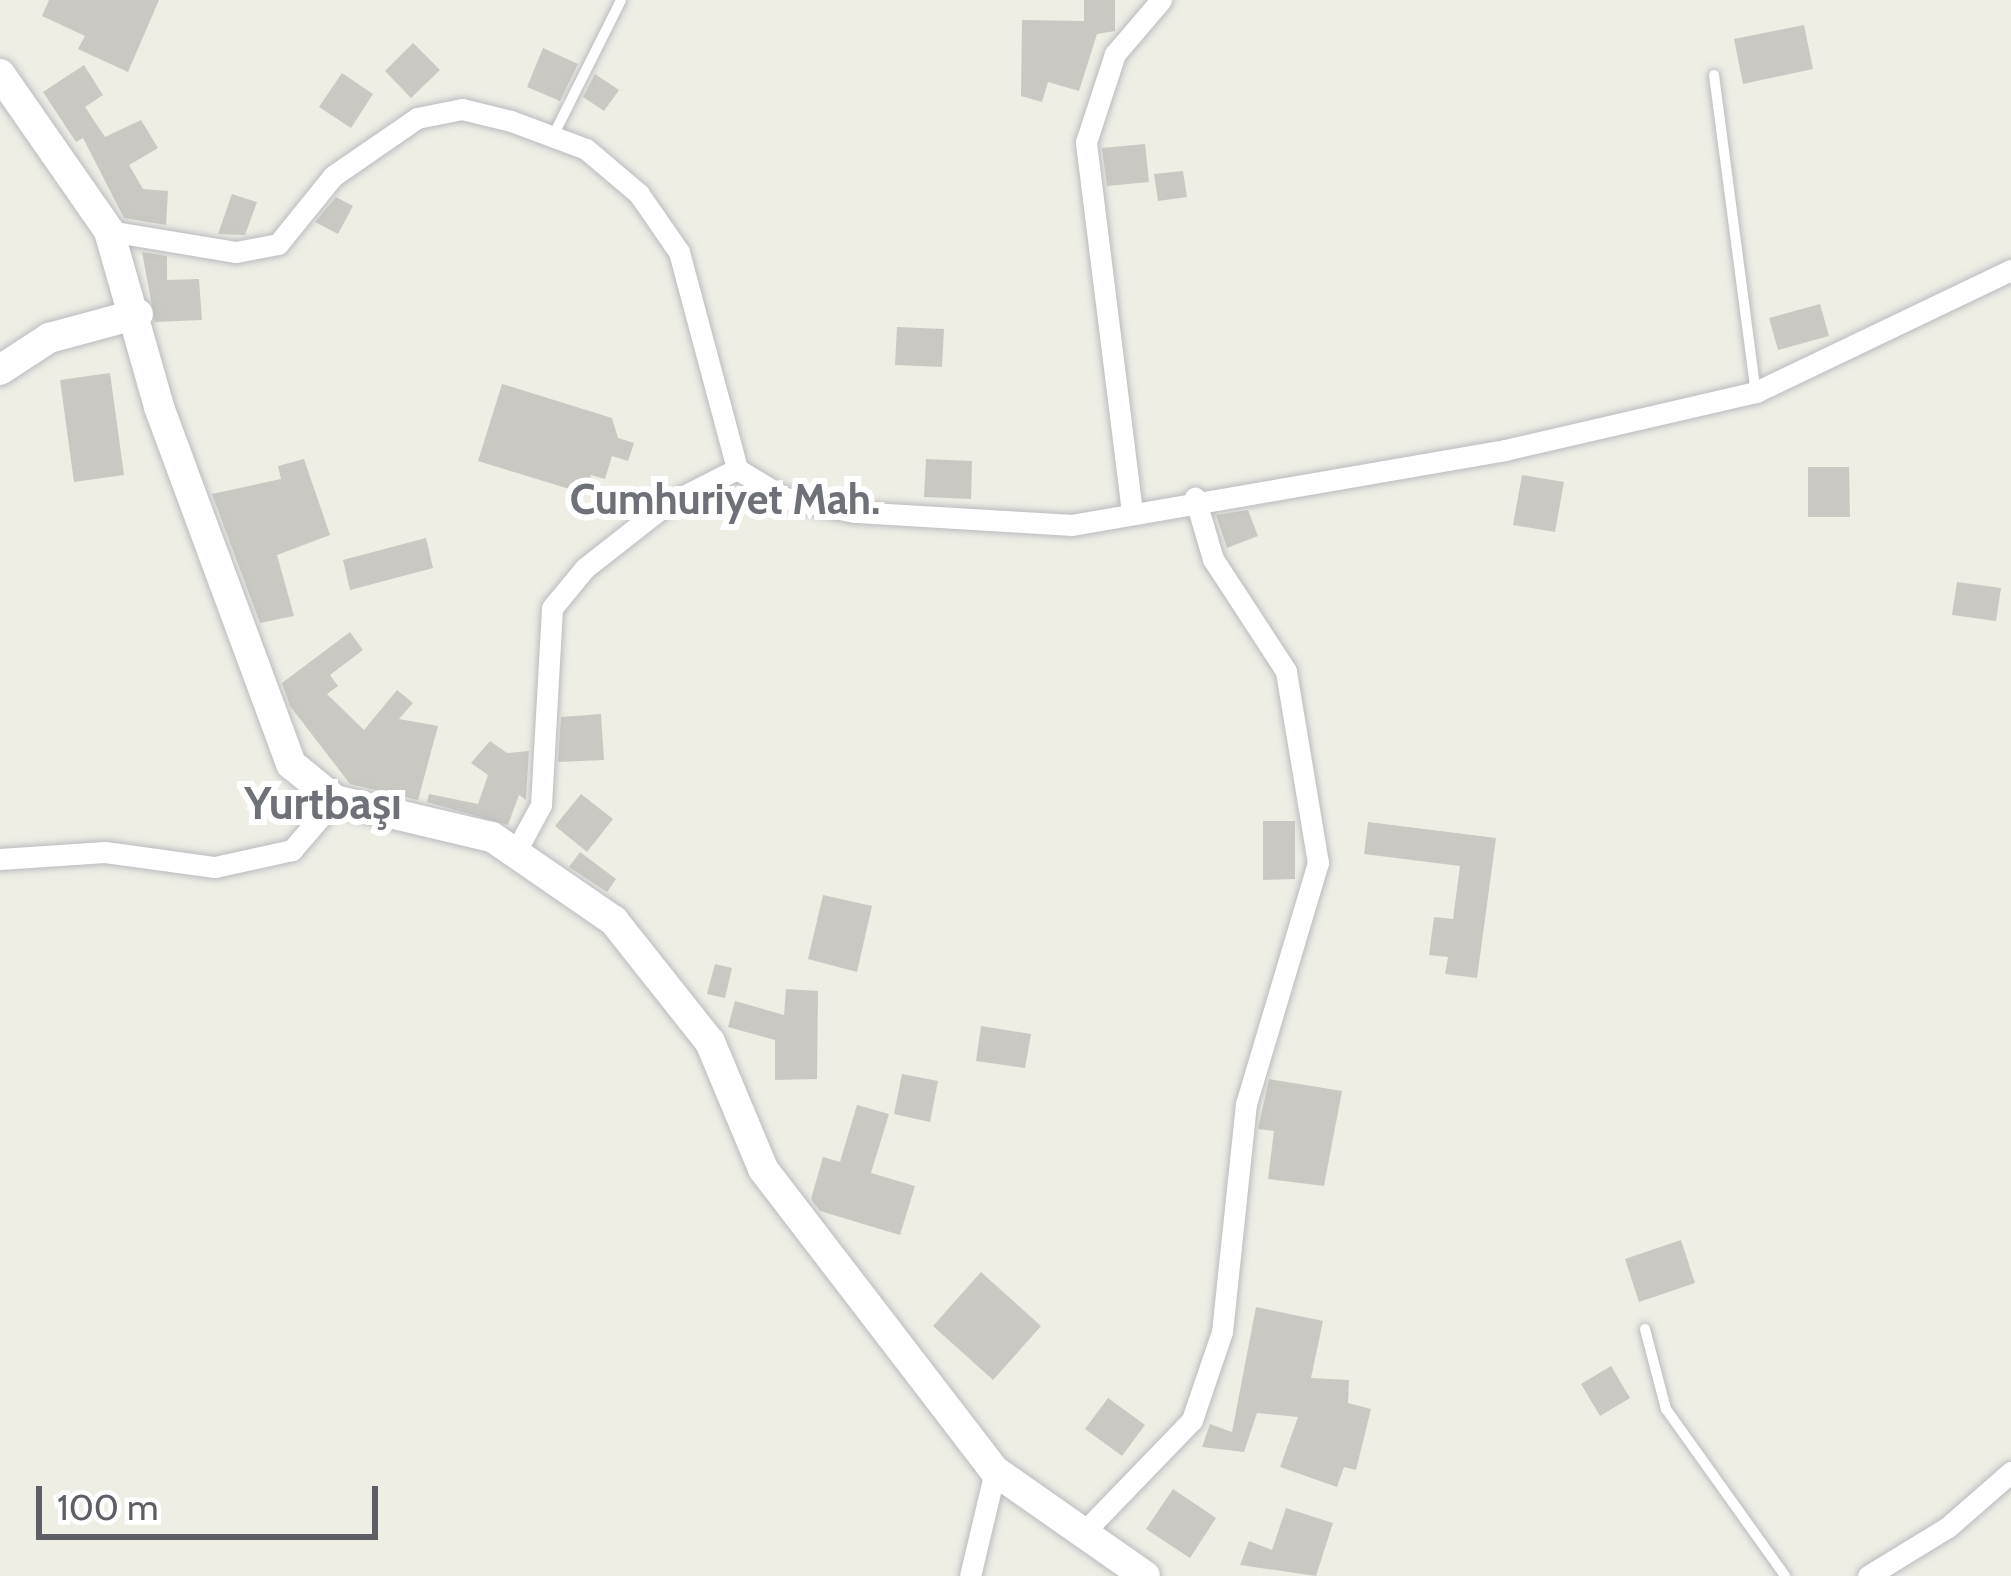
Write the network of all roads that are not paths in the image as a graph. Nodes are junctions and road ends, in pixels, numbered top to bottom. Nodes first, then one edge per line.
1 (621, 0) edge
2 (1161, 0) edge
3 (0, 74) edge
4 (1714, 75) dead end
5 (553, 136) junction
6 (109, 231) junction
7 (2011, 270) edge
8 (139, 314) junction
9 (0, 370) edge
10 (1756, 392) junction
11 (737, 469) junction
12 (1195, 498) junction
13 (1132, 512) junction
14 (334, 800) junction
15 (515, 853) junction
16 (0, 859) edge
17 (1645, 1329) dead end
18 (994, 1471) junction
19 (2011, 1472) edge
20 (1083, 1533) junction
21 (970, 1576) edge
22 (1145, 1576) edge
23 (1785, 1576) edge
24 (1868, 1576) edge

1 - 5 lane
2 - 13 street
3 - 6 street
4 - 10 lane
5 - 6 street
5 - 11 street
6 - 8 street
7 - 10 street
8 - 9 street
8 - 14 street
10 - 12 street
11 - 13 street
11 - 15 street
12 - 13 street
12 - 20 street
14 - 15 street
14 - 16 street
15 - 18 street
17 - 23 lane
18 - 20 street
18 - 21 street
19 - 24 street
20 - 22 street

